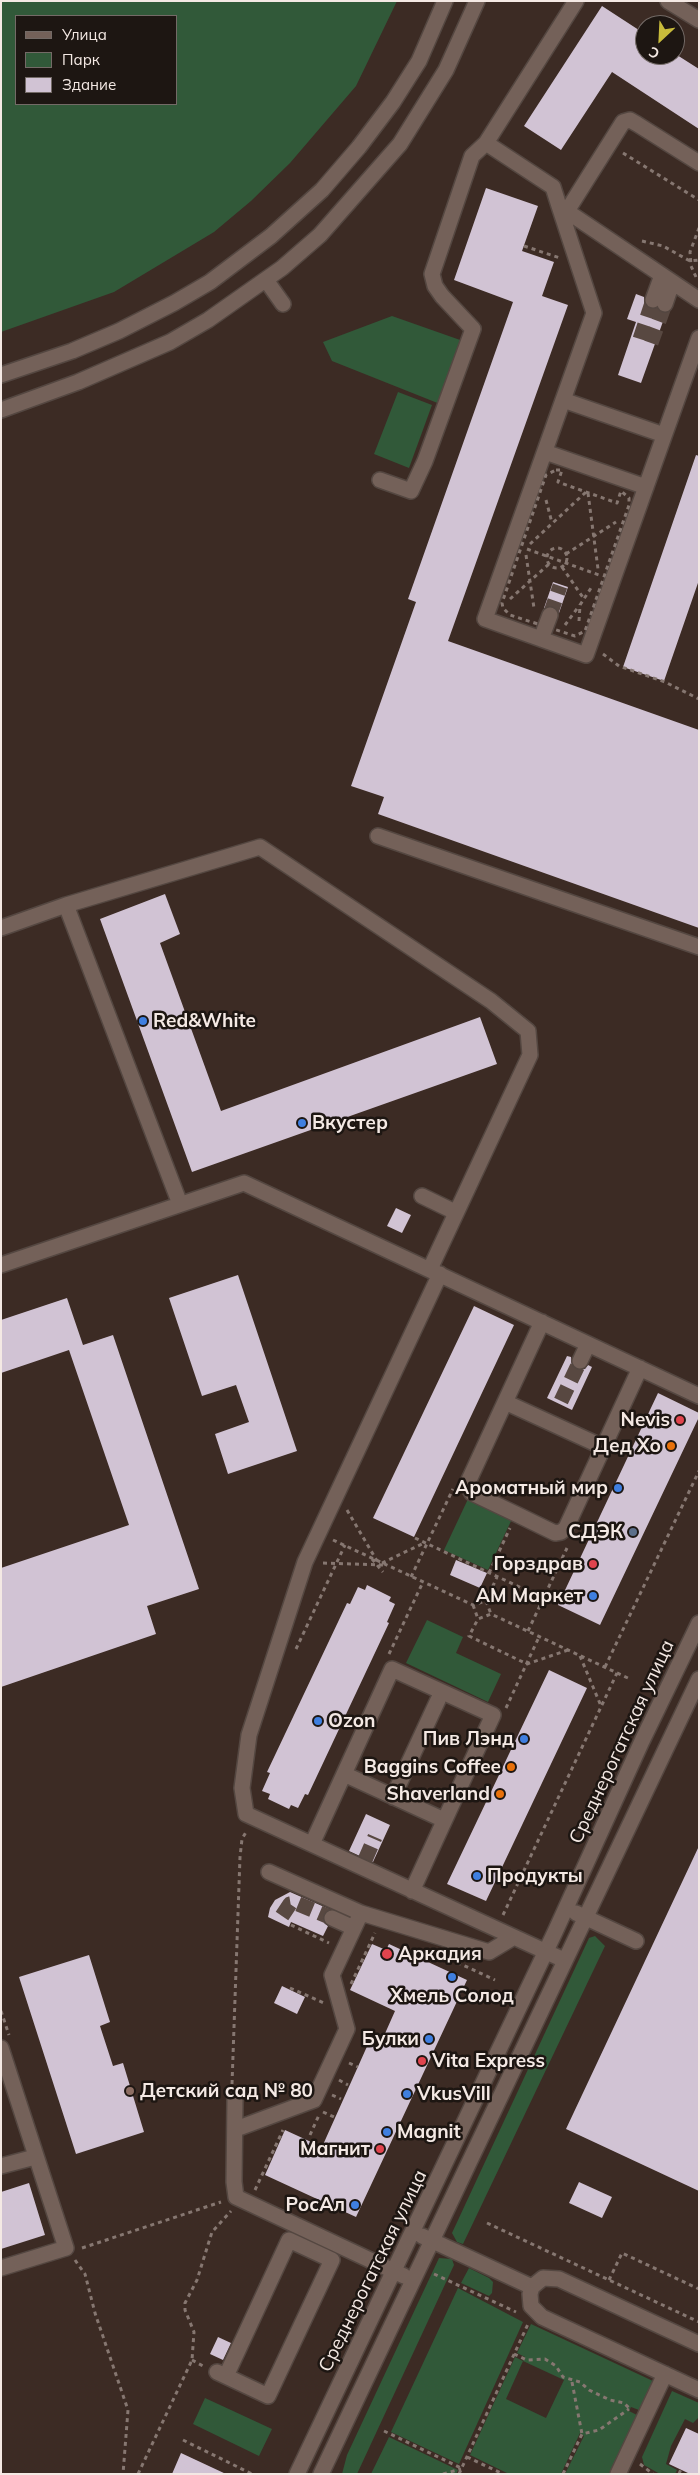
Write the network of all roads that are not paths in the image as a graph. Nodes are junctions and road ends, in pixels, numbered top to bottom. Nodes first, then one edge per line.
1 (445, 1) edge
2 (477, 1) edge
3 (576, 1) edge
4 (668, 1) edge
5 (699, 20) edge
6 (486, 143) junction
7 (699, 163) edge
8 (563, 209) junction
9 (667, 279) junction
10 (266, 280) junction
11 (699, 300) edge
12 (659, 302) tunnel mouth
13 (283, 304) dead end
14 (699, 338) edge
15 (1, 375) edge
16 (563, 400) junction
17 (1, 410) edge
18 (664, 435) junction
19 (545, 452) junction
20 (380, 480) dead end
21 (646, 487) junction
22 (539, 618) tunnel mouth
23 (541, 639) junction
24 (378, 836) dead end
25 (66, 905) junction
26 (1, 928) edge
27 (699, 947) edge
28 (422, 1196) dead end
29 (180, 1204) junction
30 (455, 1212) junction
31 (1, 1265) edge
32 (435, 1271) junction
33 (542, 1322) junction
34 (588, 1344) junction
35 (580, 1361) tunnel mouth
36 (640, 1368) junction
37 (699, 1396) edge
38 (505, 1402) junction
39 (603, 1447) junction
40 (699, 1623) edge
41 (699, 1679) edge
42 (438, 1700) dead end
43 (692, 1710) edge
44 (344, 1774) junction
45 (393, 1797) junction
46 (444, 1820) junction
47 (312, 1844) junction
48 (269, 1872) dead end
49 (412, 1890) junction
50 (566, 1909) junction
51 (361, 1913) junction
52 (584, 1917) junction
53 (332, 1918) tunnel mouth
54 (354, 1928) junction
55 (514, 1937) junction
56 (636, 1941) dead end
57 (546, 1952) junction
58 (564, 1960) junction
59 (1, 2048) edge
60 (235, 2100) road end
61 (236, 2129) junction
62 (35, 2157) junction
63 (1, 2166) edge
64 (414, 2232) junction
65 (432, 2240) junction
66 (1, 2268) edge
67 (395, 2272) junction
68 (413, 2280) junction
69 (532, 2287) junction
70 (699, 2344) edge
71 (221, 2374) joint
72 (665, 2374) junction
73 (699, 2390) edge
74 (623, 2472) edge
75 (298, 2474) edge
76 (321, 2474) edge

1 - 15 street
2 - 10 street
3 - 6 street
4 - 5 street
6 - 8 street
6 - 20 street
7 - 8 street
8 - 9 street
8 - 16 street
9 - 11 street
9 - 12 street
10 - 13 street
10 - 17 street
14 - 18 street
16 - 18 street
16 - 19 street
18 - 21 street
19 - 21 street
19 - 23 street
21 - 23 street
22 - 23 street
24 - 27 street
25 - 26 street
25 - 29 street
25 - 30 street
28 - 30 street
29 - 31 street
29 - 32 street
30 - 32 street
32 - 33 street
32 - 47 street
33 - 34 street
33 - 38 street
34 - 35 street
34 - 36 street
36 - 37 street
36 - 39 street
38 - 39 street
38 - 39 street
40 - 50 street, Среднерогатская улица
41 - 43 street, Среднерогатская улица
42 - 45 street
43 - 52 street, Среднерогатская улица
44 - 45 street
44 - 46 street
44 - 47 street
45 - 46 street
46 - 49 street
47 - 49 street
48 - 51 street
49 - 55 street
50 - 52 street
50 - 57 street, Среднерогатская улица
51 - 54 street
51 - 55 street
52 - 56 street
52 - 58 street, Среднерогатская улица
53 - 54 street
54 - 61 street
55 - 57 street
57 - 58 street
57 - 64 street, Среднерогатская улица
58 - 65 street, Среднерогатская улица
59 - 62 street
60 - 61 street
61 - 67 street
62 - 63 street
62 - 66 street
64 - 65 street
64 - 67 street, Среднерогатская улица
65 - 68 street, Среднерогатская улица
65 - 69 street
67 - 68 street
67 - 75 street, Среднерогатская улица
68 - 76 street, Среднерогатская улица
69 - 70 street
69 - 72 street
71 - 71 street
72 - 73 street
72 - 74 street

